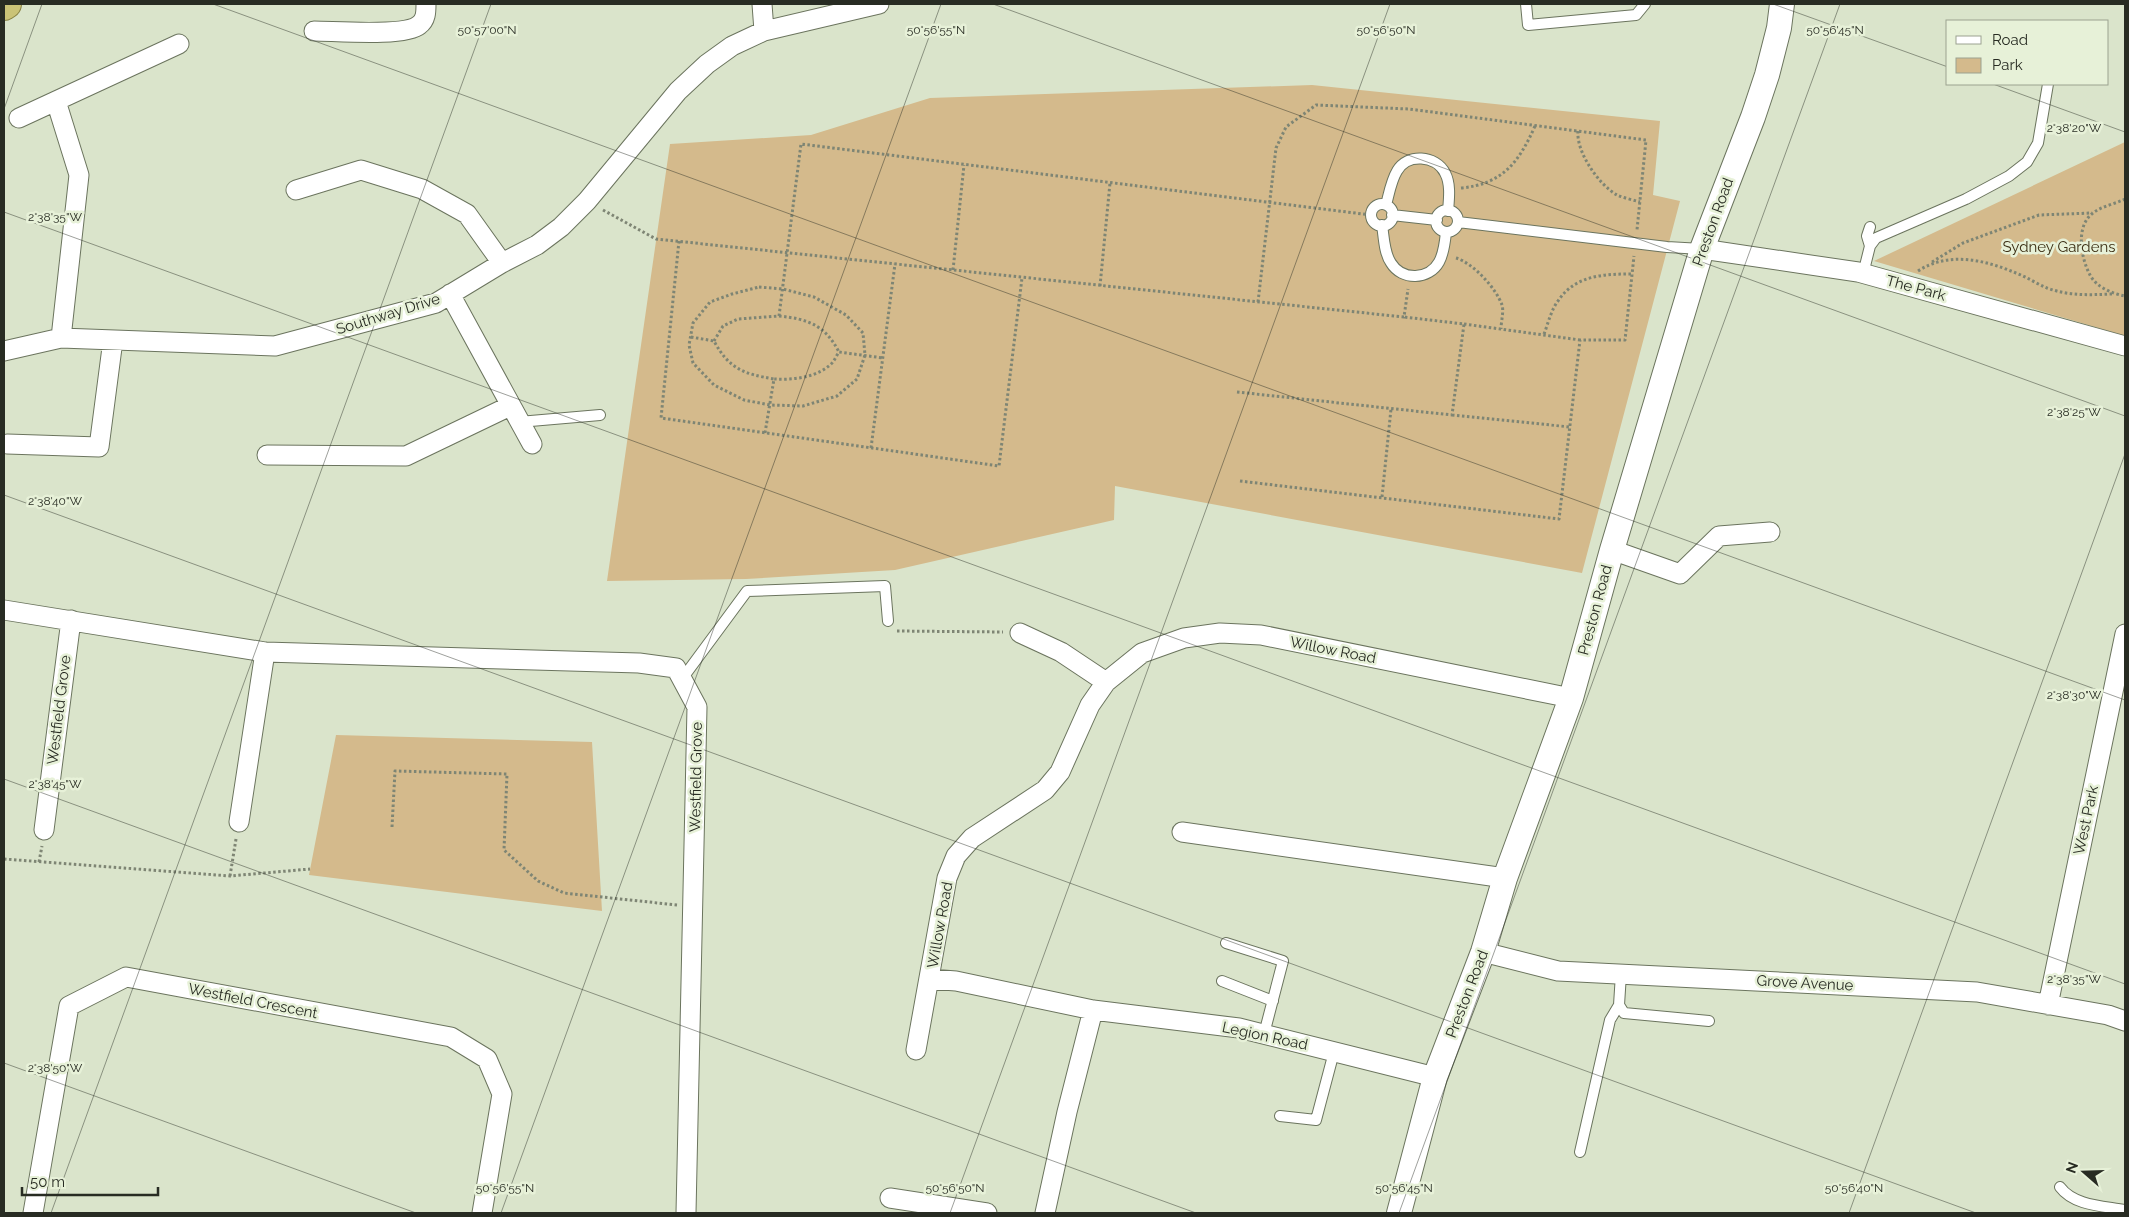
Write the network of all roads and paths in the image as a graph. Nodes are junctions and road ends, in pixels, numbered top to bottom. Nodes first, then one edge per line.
1 (7, 4) edge
2 (426, 4) edge
3 (762, 4) edge
4 (879, 4) edge
5 (1526, 4) edge
6 (1645, 4) edge
7 (1782, 4) edge
8 (4, 6) edge
9 (314, 31) dead end
10 (764, 31) junction
11 (179, 44) dead end
12 (2048, 85) edge
13 (56, 101) junction
14 (19, 118) dead end
15 (1535, 126) dead end
16 (1578, 131) dead end
17 (964, 164) junction
18 (1110, 183) junction
19 (296, 190) dead end
20 (1449, 190) junction
21 (2125, 199) edge
22 (587, 201) junction
23 (1640, 202) dead end
24 (1386, 205) junction
25 (1448, 211) junction
26 (2092, 213) junction
27 (1371, 215) junction
28 (1392, 215) junction
29 (1437, 220) junction
30 (1458, 222) junction
31 (1382, 225) junction
32 (1870, 227) dead end
33 (1446, 232) junction
34 (679, 241) junction
35 (1636, 244) junction
36 (1870, 246) junction
37 (1702, 249) junction
38 (786, 252) junction
39 (1442, 255) junction
40 (502, 263) junction
41 (1930, 263) junction
42 (895, 264) junction
43 (953, 270) junction
44 (1632, 274) junction
45 (1862, 274) junction
46 (1410, 276) junction
47 (1022, 278) junction
48 (1898, 283) junction
49 (1100, 286) junction
50 (783, 289) junction
51 (450, 294) junction
52 (2112, 294) junction
53 (2125, 296) edge
54 (779, 316) junction
55 (1404, 317) junction
56 (1464, 324) junction
57 (1501, 328) junction
58 (1544, 334) junction
59 (691, 337) junction
60 (60, 338) junction
61 (112, 340) junction
62 (1580, 340) junction
63 (714, 341) junction
64 (2125, 346) edge
65 (4, 351) edge
66 (839, 352) junction
67 (865, 355) junction
68 (883, 358) junction
69 (774, 379) junction
70 (1237, 392) dead end
71 (770, 405) junction
72 (1392, 409) junction
73 (514, 414) junction
74 (600, 415) dead end
75 (1452, 415) junction
76 (1570, 427) junction
77 (765, 433) junction
78 (7, 444) dead end
79 (532, 444) dead end
80 (871, 448) junction
81 (267, 455) dead end
82 (1240, 480) dead end
83 (1382, 498) junction
84 (1770, 532) dead end
85 (1612, 550) junction
86 (4, 610) edge
87 (71, 620) junction
88 (888, 621) joint
89 (1020, 633) joint
90 (2125, 634) edge
91 (264, 652) junction
92 (682, 679) junction
93 (1106, 682) junction
94 (1571, 698) junction
95 (239, 822) joint
96 (392, 828) dead end
97 (44, 830) dead end
98 (1182, 832) dead end
99 (4, 859) edge
100 (310, 869) dead end
101 (230, 876) junction
102 (1505, 878) junction
103 (692, 906) junction
104 (1226, 943) dead end
105 (1483, 952) junction
106 (1621, 974) junction
107 (930, 979) junction
108 (1222, 981) dead end
109 (1273, 1001) junction
110 (1619, 1005) junction
111 (2048, 1005) junction
112 (1093, 1010) junction
113 (1710, 1021) dead end
114 (2125, 1021) edge
115 (1264, 1034) junction
116 (916, 1050) dead end
117 (1334, 1052) junction
118 (1436, 1077) junction
119 (1280, 1116) dead end
120 (1580, 1152) dead end
121 (2060, 1188) dead end
122 (890, 1198) dead end
123 (2125, 1210) edge
124 (33, 1213) edge
125 (482, 1213) edge
126 (686, 1213) edge
127 (987, 1213) edge
128 (1045, 1213) edge
129 (1399, 1213) edge

1 - 8 highway
2 - 9 street
3 - 10 street
4 - 10 street, Southway Drive
5 - 6 lane
7 - 37 street, Preston Road
10 - 22 street, Southway Drive
11 - 13 street
12 - 36 lane
13 - 14 street
13 - 60 street
15 - 20 path
16 - 23 path
17 - 18 path
17 - 38 path
17 - 43 path
18 - 27 path
18 - 49 path
19 - 40 street
20 - 24 lane
20 - 25 lane
21 - 26 path
22 - 34 path
22 - 40 street, Southway Drive
24 - 27 lane
24 - 28 lane
25 - 29 lane
25 - 30 lane
26 - 41 path
26 - 52 path
27 - 31 lane
28 - 29 lane
28 - 31 lane
29 - 33 lane
30 - 33 lane
30 - 35 lane
31 - 46 lane
32 - 36 lane
33 - 39 lane
34 - 38 path
34 - 77 path
35 - 37 lane
35 - 44 path
36 - 45 lane
37 - 45 street, The Park
37 - 85 street, Preston Road
38 - 42 path
38 - 50 path
39 - 46 lane
39 - 57 path
40 - 51 street, Southway Drive
41 - 48 path
41 - 52 path
42 - 43 path
42 - 68 path
43 - 47 path
44 - 58 path
44 - 62 path
45 - 48 street, The Park
46 - 55 path
47 - 49 path
47 - 80 path
48 - 64 street, The Park
49 - 55 path
50 - 54 path
50 - 59 path
50 - 67 path
51 - 61 street, Southway Drive
51 - 73 street
52 - 53 path
54 - 63 path
54 - 66 path
55 - 56 path
56 - 57 path
56 - 75 path
57 - 58 path
58 - 62 path
59 - 63 path
59 - 71 path
60 - 61 street, Southway Drive
60 - 65 street, Southway Drive
61 - 78 street
62 - 76 path
63 - 69 path
66 - 67 path
66 - 69 path
67 - 68 path
67 - 71 path
68 - 80 path
69 - 71 path
70 - 72 path
71 - 77 path
72 - 75 path
72 - 83 path
73 - 74 lane
73 - 79 street
73 - 81 street
75 - 76 path
76 - 83 path
77 - 80 path
82 - 83 path
84 - 85 street
85 - 94 street, Preston Road
86 - 87 street, Westfield Grove
87 - 91 street, Westfield Grove
87 - 97 street, Westfield Grove
88 - 89 path
88 - 92 lane
89 - 93 street
90 - 111 street, West Park
91 - 92 street, Westfield Grove
91 - 95 street
92 - 103 street, Westfield Grove
93 - 94 street, Willow Road
93 - 107 street, Willow Road
94 - 102 street, Preston Road
95 - 101 path
96 - 103 path
98 - 102 street
99 - 101 path
100 - 101 path
102 - 105 street, Preston Road
103 - 126 street, Westfield Grove
104 - 109 lane
105 - 106 street, Grove Avenue
105 - 118 street, Preston Road
106 - 110 lane
106 - 111 street, Grove Avenue
107 - 112 street, Legion Road
107 - 116 street, Willow Road
108 - 109 lane
109 - 115 lane
110 - 113 lane
110 - 120 lane
111 - 114 street, Grove Avenue
112 - 115 street, Legion Road
112 - 128 street
115 - 117 street, Legion Road
117 - 118 street, Legion Road
117 - 119 lane
118 - 129 street, Preston Road
121 - 123 lane
122 - 127 street
124 - 125 street, Westfield Crescent

